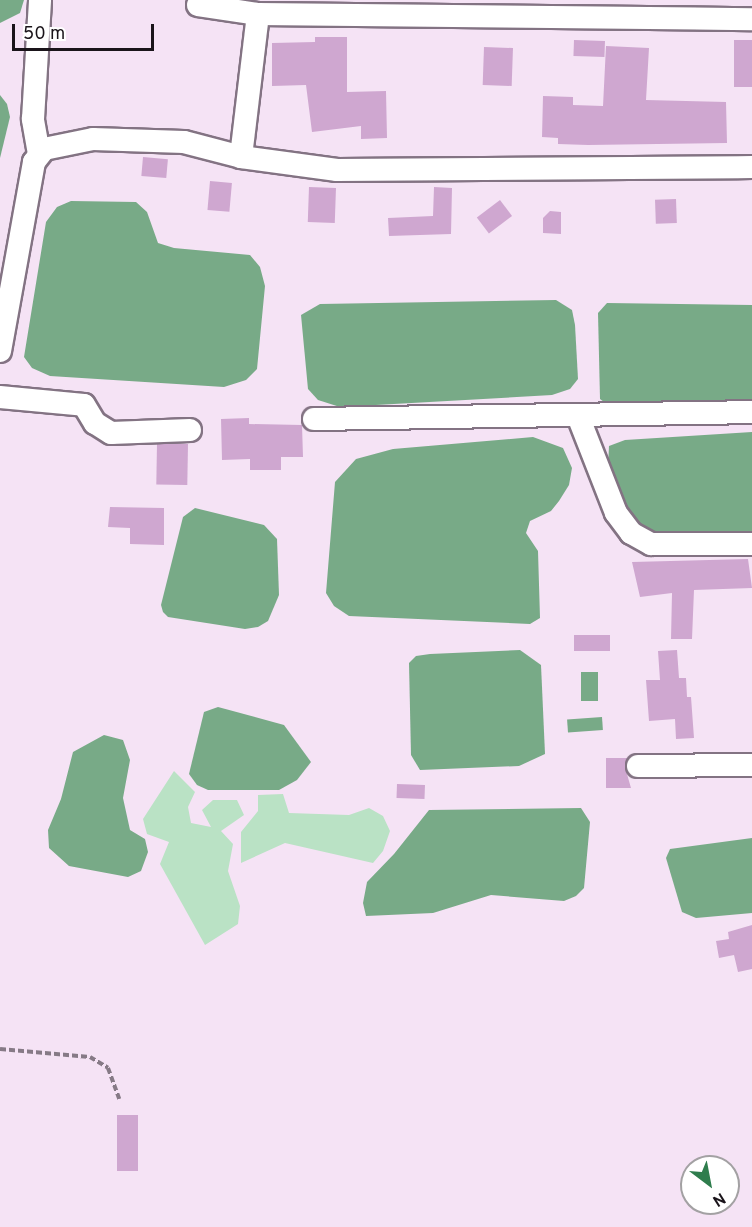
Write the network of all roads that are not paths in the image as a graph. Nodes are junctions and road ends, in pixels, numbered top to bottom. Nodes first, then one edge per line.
1 (40, 0) edge
2 (198, 4) dead end
3 (258, 14) junction
4 (752, 19) edge
5 (39, 154) junction
6 (241, 157) junction
7 (752, 167) edge
8 (0, 351) edge
9 (0, 397) edge
10 (752, 412) edge
11 (578, 416) junction
12 (314, 419) dead end
13 (190, 430) dead end
14 (752, 544) edge
15 (752, 765) edge
16 (638, 766) dead end

1 - 5 street
2 - 3 street
3 - 4 street
3 - 6 street
5 - 6 street
5 - 8 street
6 - 7 street
9 - 13 street
10 - 11 street
11 - 12 street
11 - 14 street
15 - 16 street

